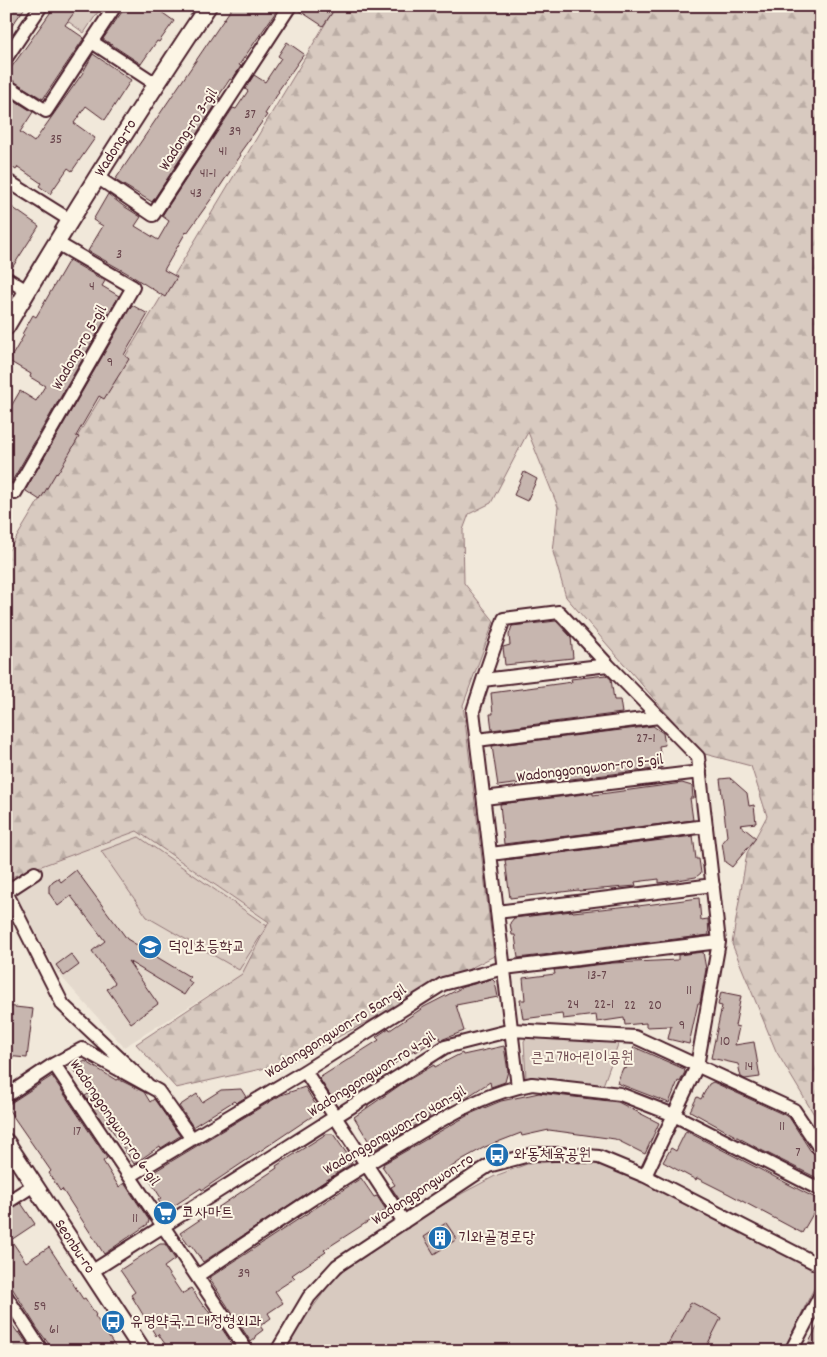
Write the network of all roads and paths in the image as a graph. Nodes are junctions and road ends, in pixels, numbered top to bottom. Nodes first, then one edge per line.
1 (41, 6) edge
2 (115, 6) edge
3 (208, 6) edge
4 (290, 6) edge
5 (92, 42) junction
6 (6, 58) edge
7 (156, 84) junction
8 (6, 85) edge
9 (97, 177) junction
10 (6, 180) edge
11 (70, 220) junction
12 (57, 242) junction
13 (6, 278) edge
14 (27, 292) junction
15 (6, 327) edge
16 (6, 488) edge
17 (608, 665) junction
18 (483, 680) junction
19 (659, 717) junction
20 (477, 740) junction
21 (700, 772) junction
22 (484, 798) junction
23 (706, 826) junction
24 (491, 854) junction
25 (35, 873) dead end
26 (713, 884) junction
27 (498, 912) junction
28 (719, 942) junction
29 (504, 968) junction
30 (512, 1030) junction
31 (54, 1064) junction
32 (698, 1066) junction
33 (305, 1071) junction
34 (147, 1084) junction
35 (518, 1087) junction
36 (6, 1096) edge
37 (674, 1115) junction
38 (335, 1117) junction
39 (192, 1139) junction
40 (6, 1142) edge
41 (821, 1150) edge
42 (366, 1164) junction
43 (130, 1176) junction
44 (645, 1176) junction
45 (34, 1185) junction
46 (821, 1190) edge
47 (6, 1203) edge
48 (404, 1222) junction
49 (163, 1226) junction
50 (821, 1266) edge
51 (92, 1272) junction
52 (197, 1276) junction
53 (821, 1294) edge
54 (6, 1296) edge
55 (797, 1349) edge
56 (42, 1351) edge
57 (143, 1351) edge
58 (247, 1351) edge
59 (277, 1351) edge

1 - 6 street
2 - 5 street
3 - 7 main road, Wadong-ro
4 - 9 street, Wadong-ro 3-gil
5 - 7 street
5 - 8 street
7 - 9 main road, Wadong-ro
9 - 11 main road, Wadong-ro
10 - 11 street
11 - 12 main road, Wadong-ro
12 - 14 main road, Wadong-ro
12 - 16 street, Wadong-ro 5-gil
13 - 14 street
14 - 15 main road, Wadong-ro
17 - 18 street
17 - 18 street, Wadonggongwon-ro 5-gil
17 - 19 street, Wadonggongwon-ro 5-gil
18 - 20 street, Wadonggongwon-ro 5-gil
19 - 20 street
19 - 21 street, Wadonggongwon-ro 5-gil
20 - 22 street, Wadonggongwon-ro 5-gil
21 - 22 street, Wadonggongwon-ro 5-gil
21 - 23 street, Wadonggongwon-ro 5-gil
22 - 24 street, Wadonggongwon-ro 5-gil
23 - 24 street
23 - 26 street, Wadonggongwon-ro 5-gil
24 - 27 street, Wadonggongwon-ro 5-gil
25 - 34 street
26 - 27 street
26 - 28 street, Wadonggongwon-ro 5-gil
27 - 29 street, Wadonggongwon-ro 5-gil
28 - 29 street
28 - 32 street, Wadonggongwon-ro 5-gil
29 - 30 street, Wadonggongwon-ro 5-gil
29 - 33 street, Wadonggongwon-ro 5an-gil
30 - 32 street, Wadonggongwon-ro 4-gil
30 - 35 street, Wadonggongwon-ro 5-gil
30 - 38 street, Wadonggongwon-ro 4-gil
31 - 34 street
31 - 36 street
31 - 43 street, Wadonggongwon-ro 6-gil
32 - 37 street, Wadonggongwon-ro 5-gil
32 - 41 street, Wadonggongwon-ro 4-gil
33 - 38 street
33 - 39 street, Wadonggongwon-ro 5an-gil
34 - 39 street
35 - 37 street, Wadonggongwon-ro 4an-gil
35 - 42 street, Wadonggongwon-ro 4an-gil
37 - 44 street, Wadonggongwon-ro 5-gil
37 - 46 street, Wadonggongwon-ro 4an-gil
38 - 42 street
38 - 49 street, Wadonggongwon-ro 4-gil
39 - 43 street, Wadonggongwon-ro 5an-gil
40 - 45 main road, Seonbu-ro
42 - 48 street
42 - 52 street, Wadonggongwon-ro 4an-gil
43 - 49 street, Wadonggongwon-ro 6-gil
44 - 48 street, Wadonggongwon-ro
44 - 50 street, Wadonggongwon-ro
45 - 47 street
45 - 51 main road, Seonbu-ro
48 - 59 street, Wadonggongwon-ro
49 - 51 street, Wadonggongwon-ro 4-gil
49 - 52 street, Wadonggongwon-ro 6-gil
51 - 57 main road, Seonbu-ro
52 - 58 street, Wadonggongwon-ro 6-gil
53 - 55 street
54 - 56 street

